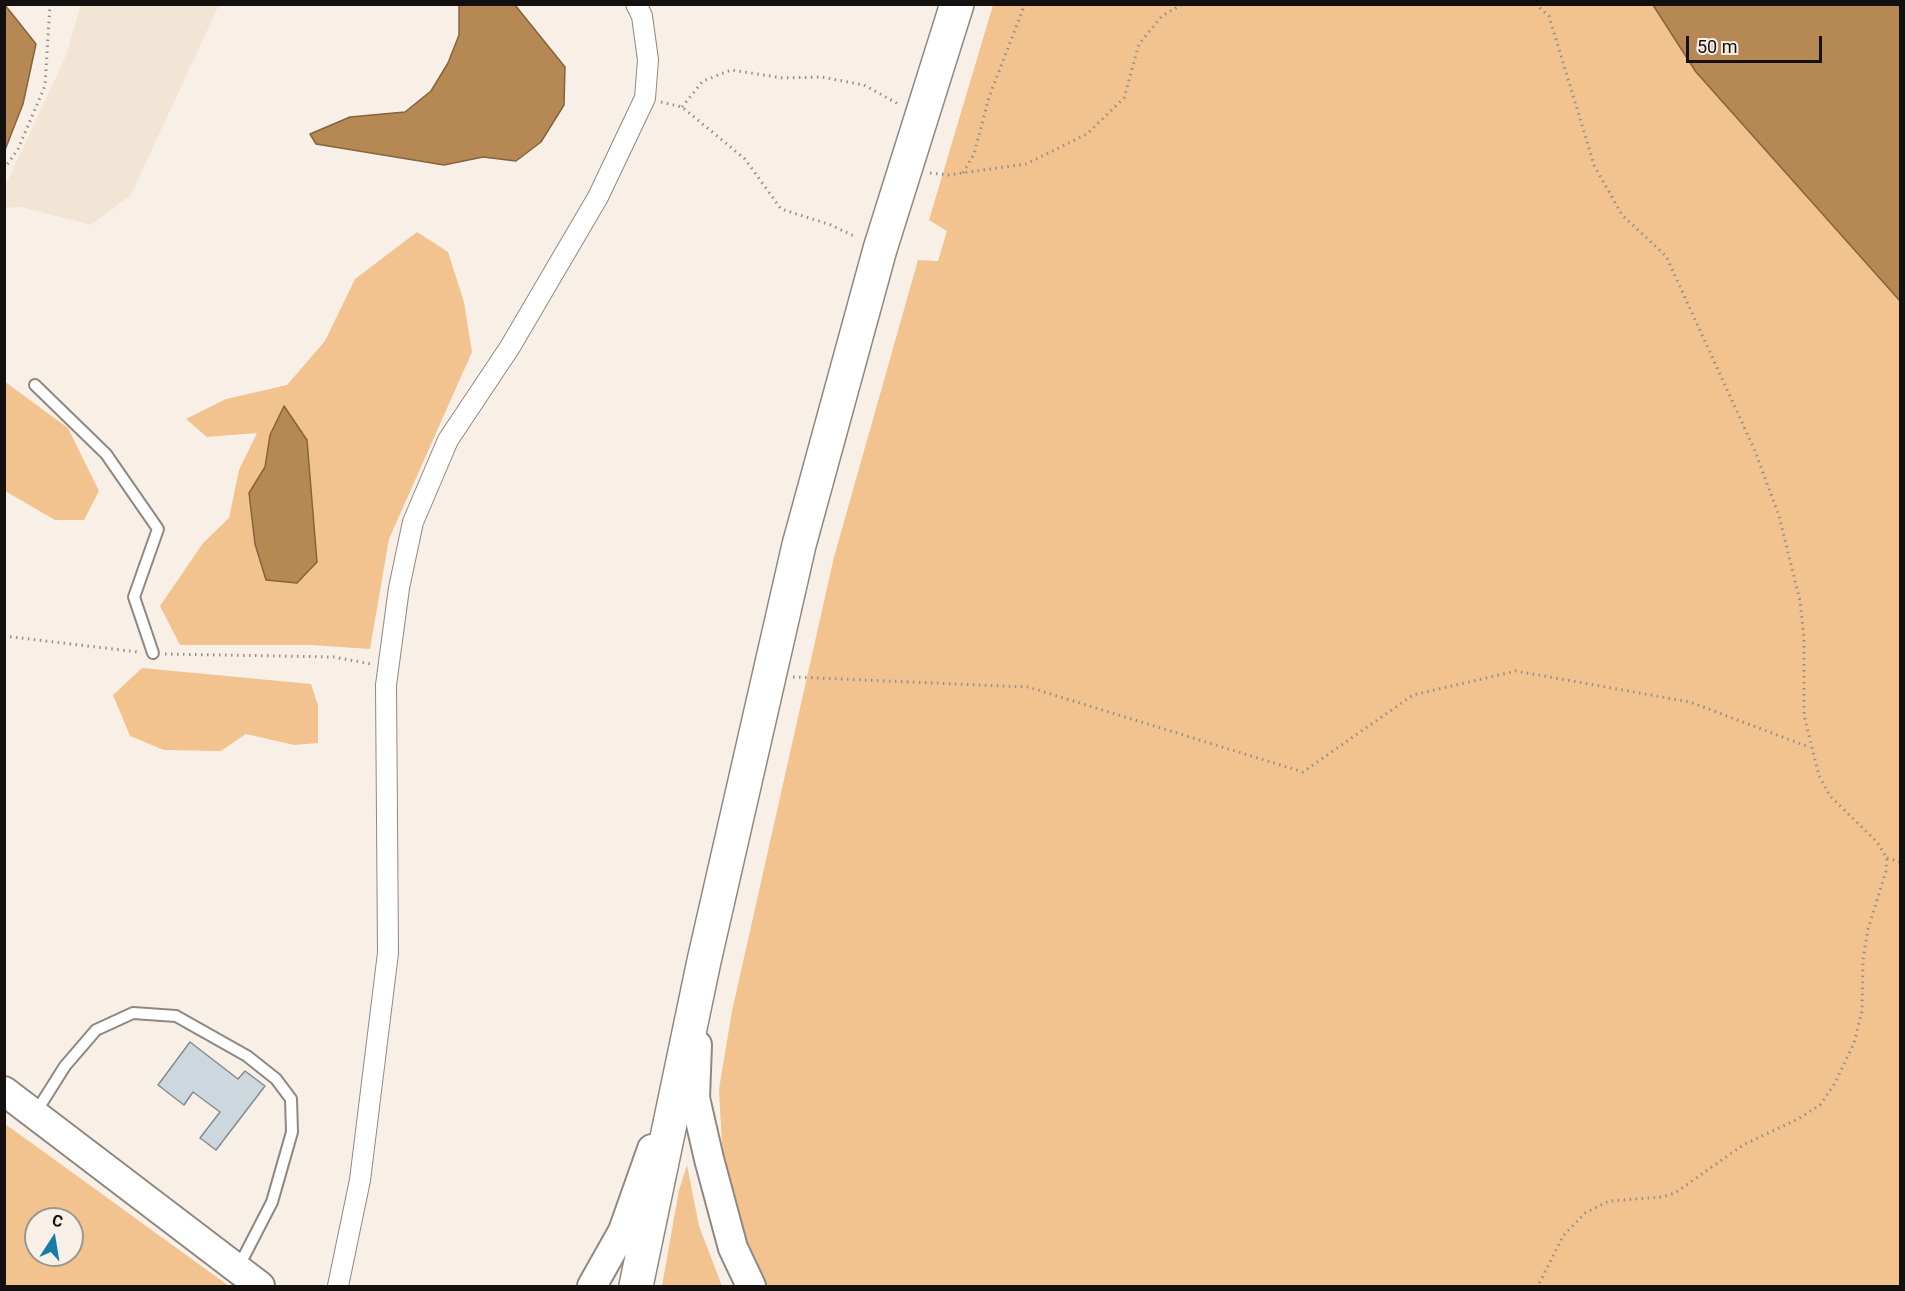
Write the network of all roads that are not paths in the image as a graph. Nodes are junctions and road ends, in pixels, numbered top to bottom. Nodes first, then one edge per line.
1 (636, 4) edge
2 (957, 4) edge
3 (35, 385) dead end
4 (153, 653) road end
5 (704, 961) junction
6 (4, 1091) edge
7 (35, 1114) junction
8 (669, 1122) junction
9 (238, 1268) junction
10 (260, 1287) edge
11 (338, 1287) edge
12 (592, 1287) edge
13 (636, 1287) edge
14 (751, 1287) edge

1 - 11 street
2 - 5 highway
3 - 4 lane
5 - 8 highway
5 - 14 main road
6 - 7 main road
7 - 9 main road
7 - 9 lane
8 - 12 main road
8 - 13 highway
9 - 10 main road

